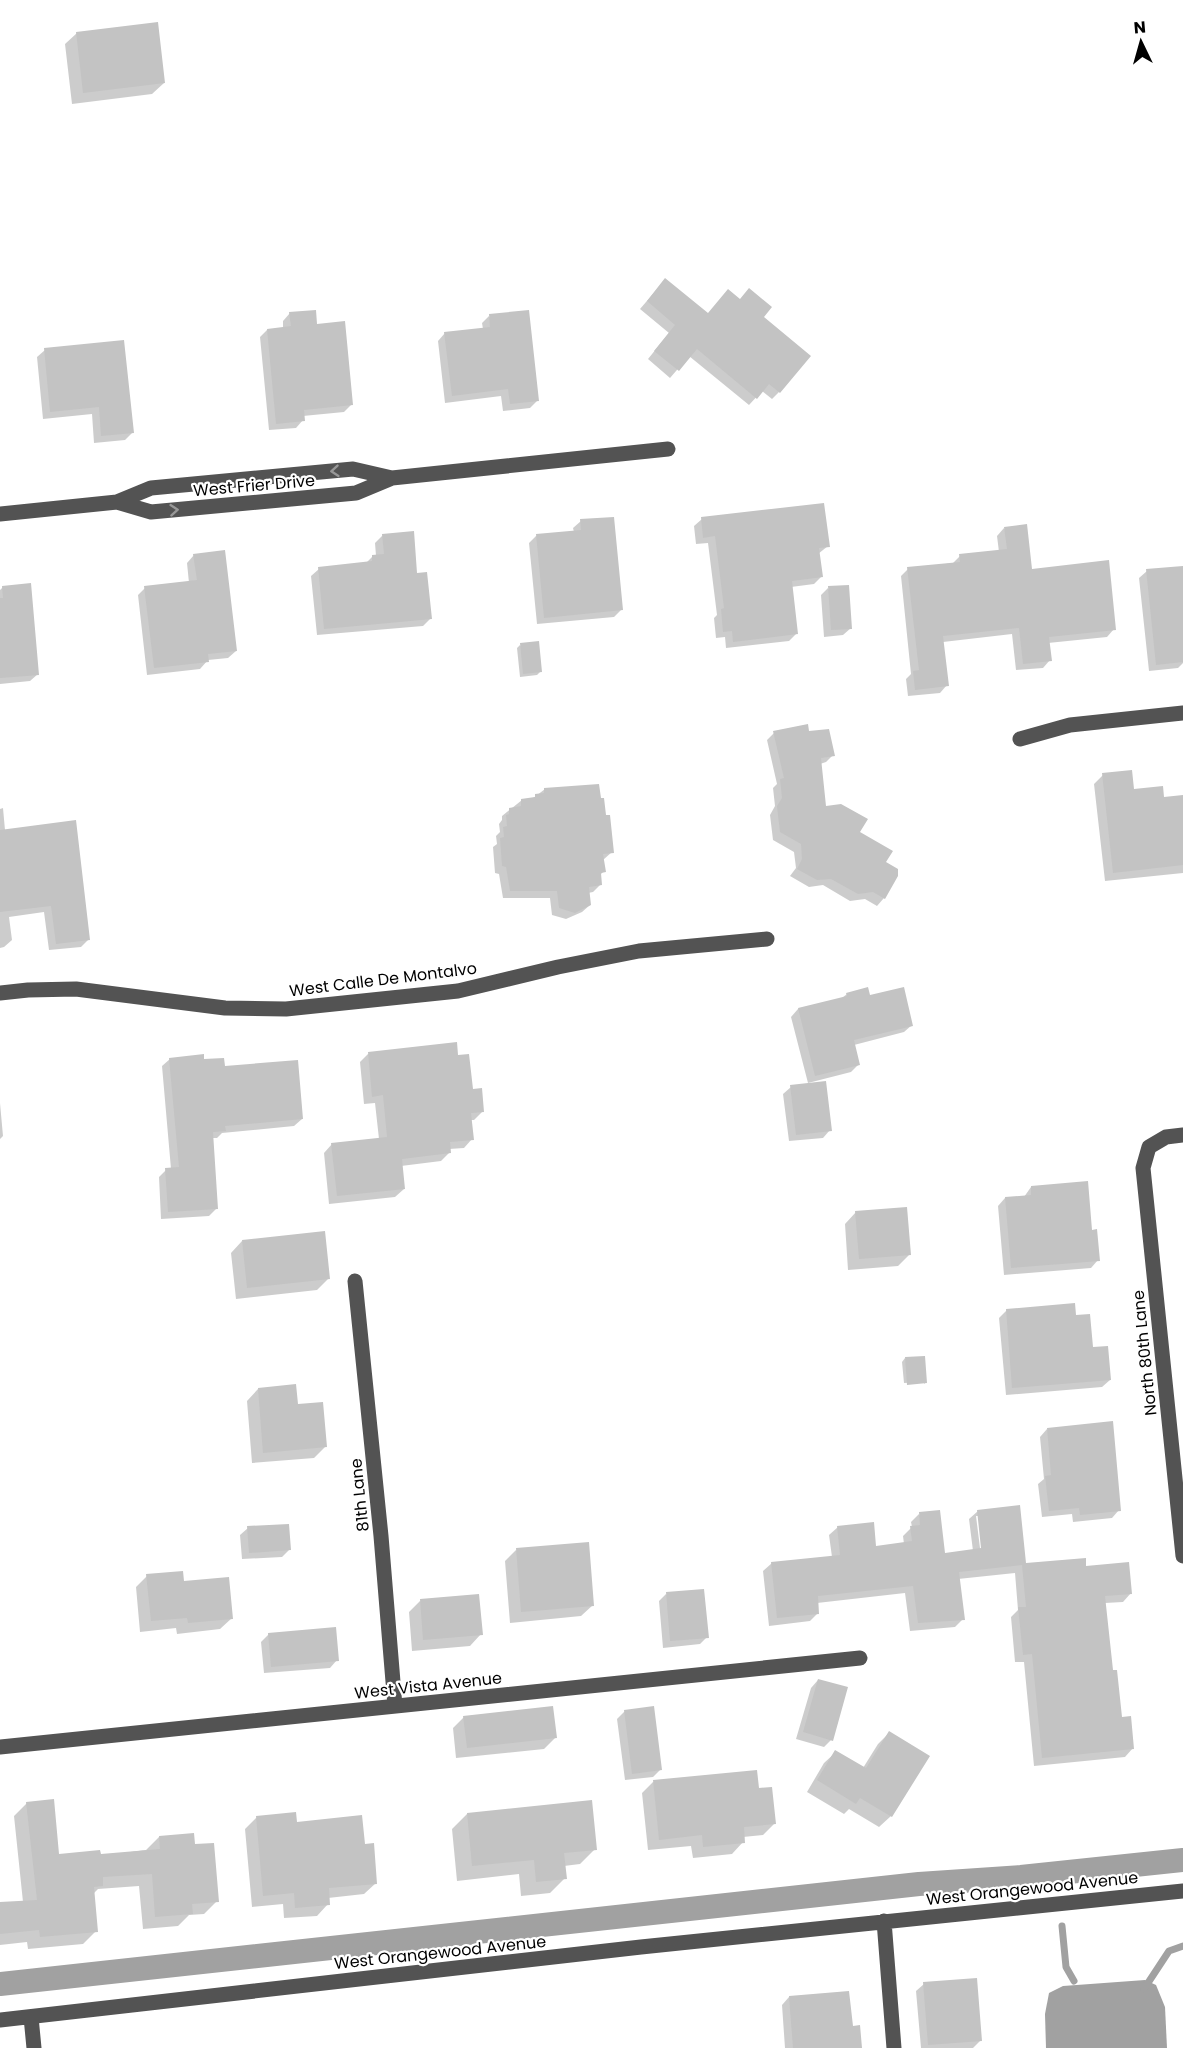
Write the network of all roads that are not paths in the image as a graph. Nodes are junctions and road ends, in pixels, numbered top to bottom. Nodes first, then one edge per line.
1 (668, 449) dead end
2 (392, 478) junction
3 (117, 502) junction
4 (0, 514) edge
5 (1183, 713) edge
6 (1020, 739) dead end
7 (767, 939) dead end
8 (0, 993) edge
9 (1183, 1135) edge
10 (355, 1281) dead end
11 (1183, 1556) edge
12 (860, 1658) dead end
13 (395, 1706) junction
14 (0, 1747) edge
15 (1183, 1891) edge
16 (884, 1921) junction
17 (31, 2017) junction
18 (0, 2020) edge
19 (34, 2048) edge
20 (894, 2048) edge

1 - 2 street, West Frier Drive
2 -> 3 street, West Frier Drive
3 -> 2 street, West Frier Drive
3 - 4 street, West Frier Drive
5 - 6 street
7 - 8 street, West Calle De Montalvo
9 - 11 street, North 80th Lane
10 - 13 street, 81th Lane
12 - 13 street, West Vista Avenue
13 - 14 street, West Vista Avenue
15 - 16 street, West Orangewood Avenue
16 - 17 street, West Orangewood Avenue
16 - 20 street
17 - 18 street, West Orangewood Avenue
17 - 19 street

